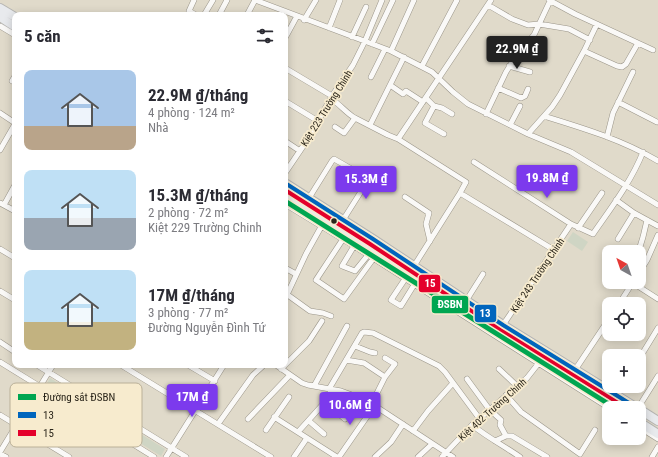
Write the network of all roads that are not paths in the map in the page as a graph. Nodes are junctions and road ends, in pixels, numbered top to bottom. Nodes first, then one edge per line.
1 (194, 0) edge
2 (213, 0) edge
3 (227, 0) edge
4 (257, 0) edge
5 (316, 0) edge
6 (340, 0) edge
7 (382, 0) edge
8 (393, 0) edge
9 (414, 0) edge
10 (492, 0) edge
11 (549, 0) edge
12 (454, 1) edge
13 (488, 5) junction
14 (366, 7) dead end
15 (0, 8) edge
16 (191, 12) edge
17 (206, 12) edge
18 (221, 12) edge
19 (249, 12) edge
20 (286, 12) edge
21 (288, 13) edge
22 (12, 15) edge
23 (296, 16) junction
24 (0, 17) edge
25 (304, 20) junction
26 (539, 24) junction
27 (597, 24) junction
28 (12, 25) edge
29 (0, 26) edge
30 (329, 28) junction
31 (288, 32) edge
32 (12, 33) edge
33 (352, 37) junction
34 (590, 40) junction
35 (365, 41) junction
36 (638, 42) junction
37 (372, 44) junction
38 (385, 49) junction
39 (584, 50) junction
40 (653, 50) dead end
41 (391, 51) junction
42 (404, 57) junction
43 (422, 66) junction
44 (509, 66) junction
45 (288, 70) edge
46 (530, 72) dead end
47 (633, 72) dead end
48 (371, 77) dead end
49 (439, 78) junction
50 (390, 85) junction
51 (498, 88) junction
52 (528, 89) dead end
53 (332, 97) junction
54 (424, 100) junction
55 (618, 102) junction
56 (288, 103) edge
57 (434, 106) junction
58 (520, 106) dead end
59 (0, 113) edge
60 (452, 114) dead end
61 (486, 114) junction
62 (544, 116) junction
63 (355, 118) junction
64 (12, 121) edge
65 (318, 121) junction
66 (656, 122) dead end
67 (370, 125) junction
68 (510, 125) junction
69 (335, 127) dead end
70 (12, 128) edge
71 (444, 134) dead end
72 (528, 134) junction
73 (607, 137) junction
74 (398, 139) junction
75 (288, 143) edge
76 (0, 150) edge
77 (300, 151) junction
78 (643, 152) junction
79 (657, 160) edge
80 (474, 162) dead end
81 (288, 169) edge
82 (374, 171) dead end
83 (369, 179) junction
84 (288, 185) edge
85 (625, 186) junction
86 (12, 189) edge
87 (460, 193) junction
88 (602, 193) dead end
89 (405, 197) dead end
90 (309, 198) junction
91 (288, 200) edge
92 (616, 200) junction
93 (2, 204) edge
94 (658, 205) edge
95 (288, 206) edge
96 (12, 209) edge
97 (634, 213) junction
98 (344, 220) junction
99 (647, 220) junction
100 (571, 224) junction
101 (658, 226) edge
102 (321, 227) junction
103 (578, 228) junction
104 (658, 235) edge
105 (343, 239) junction
106 (618, 239) dead end
107 (430, 241) junction
108 (379, 243) junction
109 (641, 245) edge
110 (354, 246) junction
111 (0, 249) edge
112 (554, 250) junction
113 (371, 255) junction
114 (12, 256) edge
115 (646, 263) edge
116 (414, 266) junction
117 (288, 270) edge
118 (296, 274) junction
119 (483, 274) dead end
120 (405, 279) junction
121 (414, 285) junction
122 (643, 289) edge
123 (0, 291) edge
124 (288, 292) edge
125 (455, 294) junction
126 (288, 297) edge
127 (12, 298) edge
128 (658, 299) edge
129 (466, 301) junction
130 (449, 303) junction
131 (331, 316) dead end
132 (322, 321) dead end
133 (503, 325) junction
134 (348, 326) dead end
135 (658, 328) edge
136 (602, 330) edge
137 (0, 342) edge
138 (355, 346) junction
139 (645, 349) edge
140 (12, 350) edge
141 (375, 353) dead end
142 (385, 358) dead end
143 (346, 360) junction
144 (0, 362) edge
145 (288, 362) edge
146 (538, 364) junction
147 (41, 368) edge
148 (51, 368) edge
149 (126, 368) edge
150 (193, 368) edge
151 (222, 368) edge
152 (261, 368) edge
153 (281, 369) edge
154 (499, 369) dead end
155 (575, 370) junction
156 (48, 374) junction
157 (290, 376) junction
158 (658, 376) edge
159 (385, 377) junction
160 (467, 379) dead end
161 (215, 381) junction
162 (40, 383) edge
163 (43, 383) edge
164 (63, 383) edge
165 (453, 383) junction
166 (314, 386) junction
167 (517, 386) junction
168 (331, 389) junction
169 (506, 395) junction
170 (617, 395) joint
171 (288, 397) dead end
172 (606, 401) edge
173 (627, 401) edge
174 (642, 401) edge
175 (325, 402) junction
176 (373, 404) junction
177 (602, 404) edge
178 (489, 409) junction
179 (196, 410) junction
180 (646, 414) edge
181 (0, 415) edge
182 (274, 418) junction
183 (479, 418) junction
184 (345, 419) dead end
185 (248, 420) dead end
186 (10, 421) edge
187 (309, 421) junction
188 (658, 422) edge
189 (218, 424) junction
190 (403, 424) junction
191 (472, 425) junction
192 (646, 426) edge
193 (266, 430) dead end
194 (595, 430) dead end
195 (413, 431) junction
196 (646, 431) edge
197 (142, 432) edge
198 (298, 432) junction
199 (656, 432) edge
200 (324, 434) dead end
201 (506, 436) junction
202 (10, 437) edge
203 (307, 438) junction
204 (658, 439) edge
205 (495, 441) junction
206 (432, 444) junction
207 (53, 447) edge
208 (139, 447) edge
209 (658, 447) edge
210 (171, 450) junction
211 (0, 453) edge
212 (444, 455) edge
213 (6, 457) edge
214 (69, 457) edge
215 (154, 457) edge
216 (166, 457) edge
217 (186, 457) edge
218 (271, 457) edge
219 (294, 457) edge
220 (338, 457) edge
221 (375, 457) edge
222 (418, 457) edge
223 (453, 457) edge
224 (520, 457) edge
225 (547, 457) edge
226 (652, 457) edge

1 - 16 street
2 - 17 street
3 - 18 street
4 - 19 street
4 - 20 street
5 - 25 street
6 - 30 street
7 - 35 street, Kiệt 223 Trường Chinh
8 - 37 street
9 - 41 street
10 - 13 street
11 - 26 street
11 - 27 street
12 - 43 street
13 - 26 street
13 - 49 street
14 - 33 street
15 - 22 highway
21 - 23 street
23 - 25 street
23 - 31 street
24 - 28 highway
25 - 30 street
26 - 34 street
26 - 44 street
27 - 34 street
27 - 36 street
29 - 32 street
30 - 33 street
33 - 35 street
34 - 39 street
35 - 37 street
35 - 53 street, Kiệt 223 Trường Chinh
36 - 39 street
36 - 40 street
37 - 38 street
38 - 41 street
38 - 48 street
39 - 62 street
41 - 42 street
42 - 43 street
42 - 50 street
43 - 49 street
44 - 46 street
44 - 51 street
45 - 53 street
47 - 55 street
49 - 54 street
49 - 61 street
50 - 54 street
50 - 67 street
51 - 52 street
51 - 61 street
53 - 63 street
53 - 65 street, Kiệt 223 Trường Chinh
54 - 57 street
54 - 74 street
55 - 66 street
55 - 73 street
56 - 65 street
57 - 60 street
57 - 71 street
58 - 68 street
59 - 64 street
61 - 68 street
62 - 72 street
62 - 73 street
63 - 67 street
63 - 69 street
65 - 77 street, Kiệt 223 Trường Chinh
67 - 74 street
68 - 72 street
70 - 76 street
72 - 85 street
73 - 78 street
74 - 87 street
75 - 77 street
77 - 81 street, Kiệt 223 Trường Chinh
78 - 79 street
78 - 85 street
80 - 100 street
82 - 83 street
83 - 90 street
83 - 98 street
84 - 90 highway
85 - 92 street
85 - 94 street
86 - 93 street
87 - 107 street
87 - 112 street
88 - 103 street
89 - 107 street
90 - 98 highway
91 - 113 highway
92 - 97 street
92 - 103 street
93 - 96 street
95 - 102 street
97 - 99 street
97 - 106 street
98 - 108 highway
99 - 101 street
99 - 109 street
100 - 103 street
100 - 112 street, Kiệt 243 Trường Chinh
102 - 105 street
102 - 118 street
104 - 115 street
105 - 110 street
105 - 113 street
107 - 116 street
108 - 113 highway
108 - 116 highway
110 - 113 street
110 - 113 street
111 - 114 street
112 - 133 street, Kiệt 243 Trường Chinh
113 - 120 street
113 - 130 highway
116 - 125 highway
117 - 118 street
118 - 124 street
119 - 129 street
120 - 121 street
120 - 121 street
121 - 146 street
122 - 128 street
123 - 127 street
125 - 129 highway
125 - 130 highway
126 - 131 street
129 - 133 highway
130 - 172 highway
132 - 145 street
133 - 155 highway
134 - 166 street
135 - 139 street
136 - 155 street
137 - 140 street
138 - 141 street
138 - 143 street
138 - 165 street
142 - 159 street
143 - 159 street
143 - 168 street
144 - 162 street
146 - 167 street, Kiệt 402 Trường Chinh
146 - 177 street
147 - 156 street
148 - 156 street
149 - 179 street
150 - 161 street
151 - 161 street
152 - 189 street
153 - 157 street
154 - 167 street
155 - 170 highway
156 - 163 street
156 - 164 street
157 - 166 street
157 - 185 street
158 - 174 street
159 - 176 street
160 - 178 street
161 - 179 street
165 - 183 street
165 - 195 street
166 - 168 street
167 - 169 street, Kiệt 402 Trường Chinh
168 - 175 street
168 - 176 street
169 - 178 street, Kiệt 402 Trường Chinh
169 - 194 street
170 - 173 highway
171 - 182 street
175 - 184 street
175 - 187 street
176 - 190 street
176 - 220 street
178 - 183 street, Kiệt 402 Trường Chinh
178 - 201 street
179 - 189 street
179 - 210 street
180 - 188 highway
181 - 186 street
182 - 193 street
182 - 198 street
183 - 191 street, Kiệt 402 Trường Chinh
187 - 198 street
187 - 200 street
188 - 199 street
189 - 218 street
190 - 195 street
190 - 221 street
191 - 205 street
191 - 212 street, Kiệt 402 Trường Chinh
192 - 199 highway
195 - 206 street
196 - 204 street
197 - 210 street
198 - 203 street
201 - 205 street
201 - 225 street
202 - 211 street
203 - 219 street
203 - 220 street
205 - 224 street
206 - 212 street
206 - 222 street
207 - 214 street
208 - 215 street
209 - 226 street
210 - 216 street
210 - 217 street
211 - 213 street
212 - 223 street

